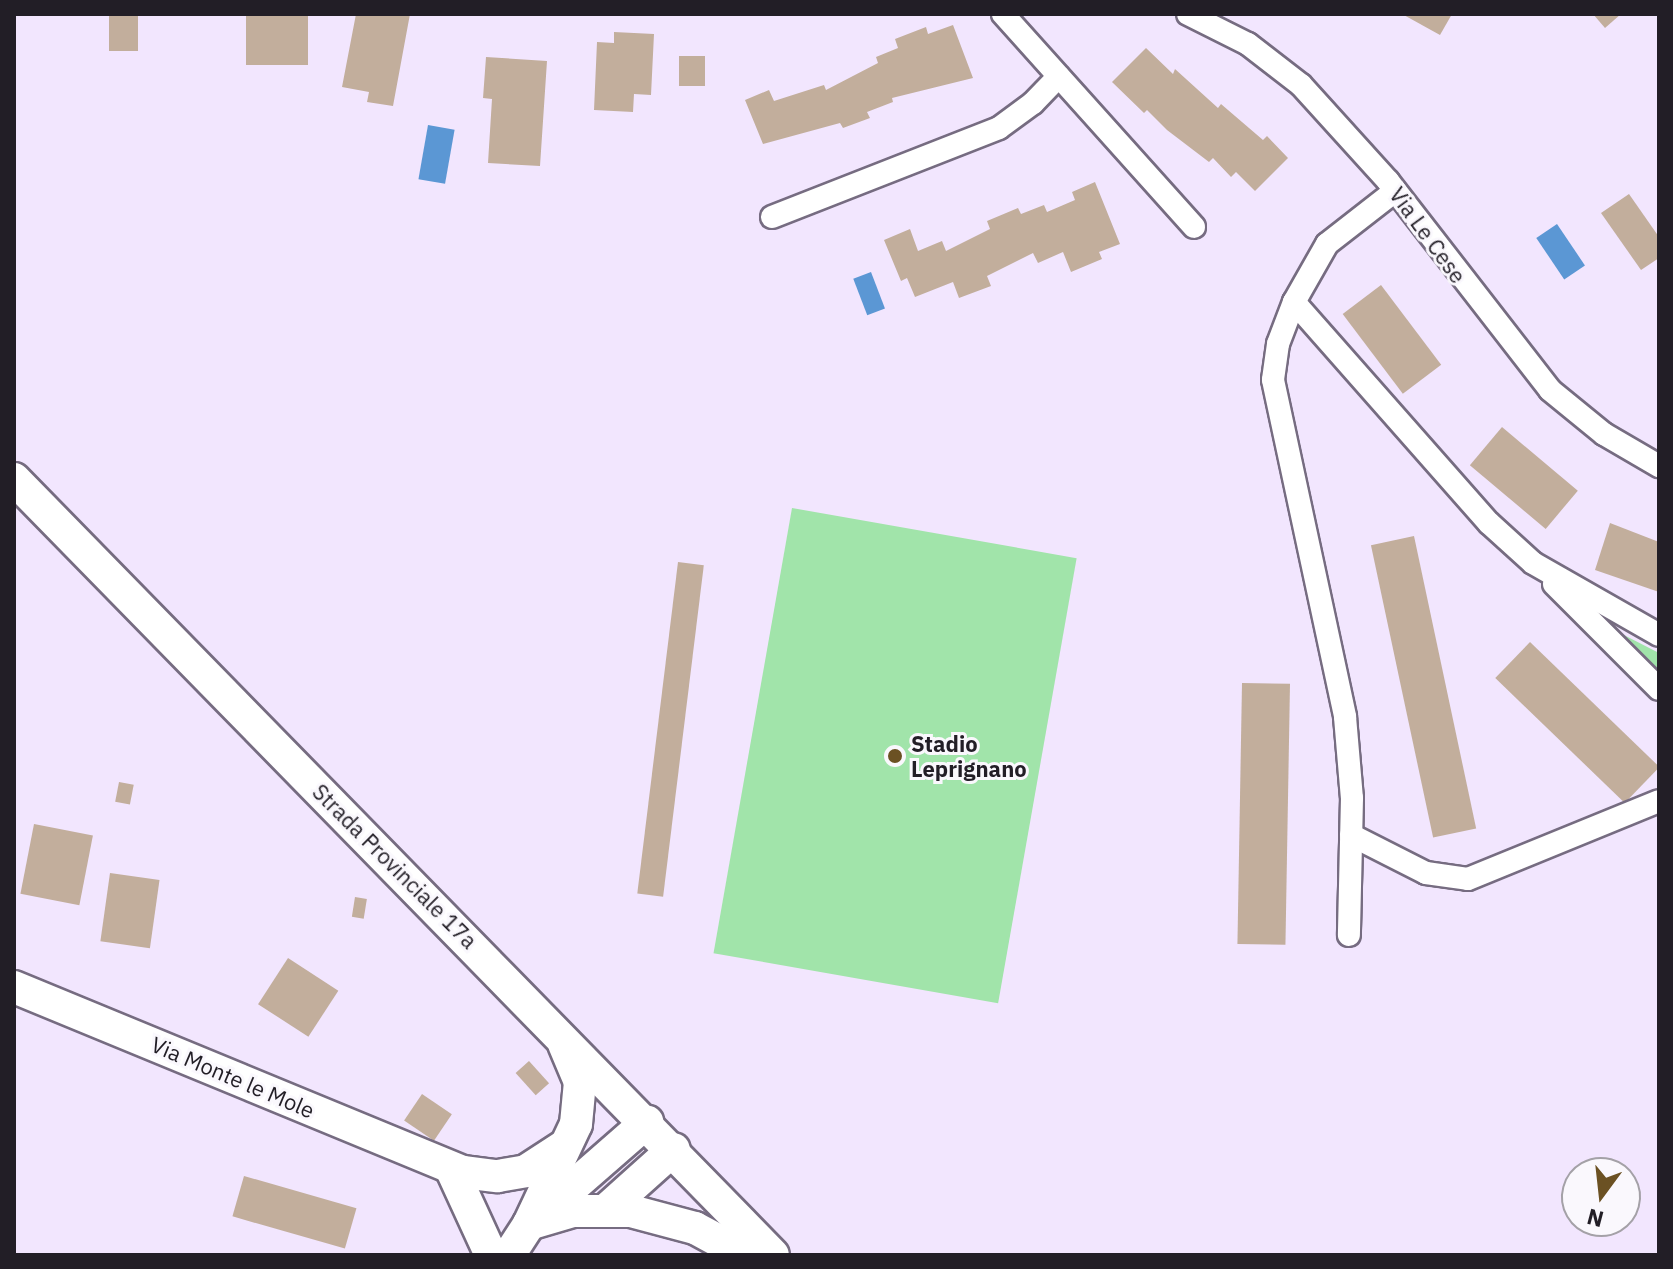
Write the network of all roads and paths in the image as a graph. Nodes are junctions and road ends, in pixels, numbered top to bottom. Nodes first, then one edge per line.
1 (1003, 14) edge
2 (1188, 14) edge
3 (1059, 76) junction
4 (1395, 191) junction
5 (772, 217) dead end
6 (1194, 227) dead end
7 (1294, 302) junction
8 (1659, 466) edge
9 (14, 479) edge
10 (1533, 563) junction
11 (1659, 635) edge
12 (1659, 689) edge
13 (1659, 801) edge
14 (1351, 835) junction
15 (1349, 935) dead end
16 (14, 987) edge
17 (558, 1030) junction
18 (647, 1122) junction
19 (563, 1147) junction
20 (674, 1149) junction
21 (451, 1168) junction
22 (606, 1210) junction
23 (529, 1224) junction
24 (491, 1255) edge
25 (509, 1255) edge
26 (745, 1255) edge
27 (773, 1255) edge

1 - 3 street
2 - 4 street, Via Le Cese
3 - 5 street
3 - 6 street
4 - 7 street
4 - 8 street, Via Le Cese
7 - 10 street
7 - 14 street
9 - 17 street, Strada Provinciale 17a
10 - 11 street
10 - 12 street
13 - 14 street
14 - 15 street
16 - 21 street, Via Monte le Mole
17 - 18 street, Strada Provinciale 17a
17 - 19 street
18 - 20 street, Strada Provinciale 17a
18 - 23 street
19 - 21 street, Via Monte le Mole
19 - 23 street
20 - 22 street
20 - 27 street, Strada Provinciale 17a
21 - 24 street
22 - 23 street
22 - 26 street
23 - 25 street

